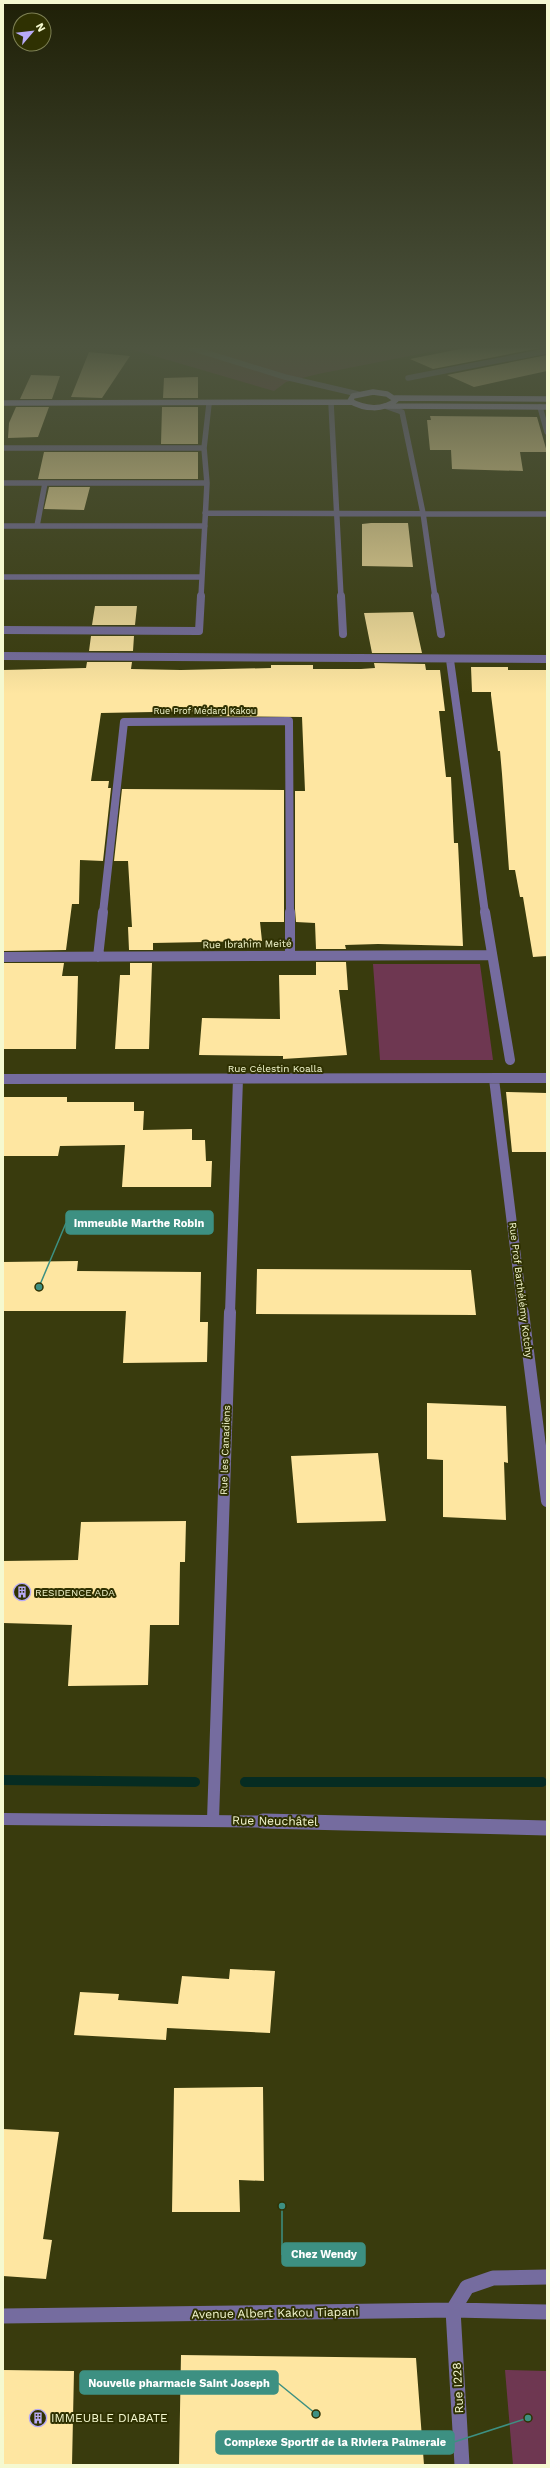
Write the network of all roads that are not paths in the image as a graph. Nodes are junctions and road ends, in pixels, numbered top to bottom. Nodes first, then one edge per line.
1 (205, 463) edge
2 (333, 463) edge
3 (413, 463) edge
4 (3, 483) edge
5 (45, 483) junction
6 (207, 483) junction
7 (205, 513) junction
8 (335, 513) junction
9 (423, 513) junction
10 (547, 514) edge
11 (3, 526) edge
12 (37, 526) junction
13 (205, 526) junction
14 (3, 577) edge
15 (202, 577) junction
16 (3, 630) edge
17 (343, 634) dead end
18 (441, 634) dead end
19 (3, 656) edge
20 (547, 659) edge
21 (450, 660) junction
22 (290, 954) junction
23 (491, 955) junction
24 (3, 957) edge
25 (98, 957) junction
26 (510, 1060) dead end
27 (494, 1078) junction
28 (547, 1078) edge
29 (3, 1079) edge
30 (238, 1079) junction
31 (547, 1501) edge
32 (3, 1819) edge
33 (213, 1820) junction
34 (547, 1828) edge
35 (547, 2277) edge
36 (453, 2310) junction
37 (547, 2312) edge
38 (3, 2316) edge
39 (462, 2465) edge

1 - 6 street
2 - 8 street
3 - 9 street
4 - 5 street
5 - 6 street
5 - 12 street
6 - 7 street
7 - 8 street
7 - 13 street
8 - 9 street
8 - 17 street
9 - 10 street
9 - 18 street
11 - 12 street
12 - 13 street
13 - 15 street
14 - 15 street
15 - 16 street
19 - 21 street
20 - 21 street
21 - 23 street
22 - 23 street, Rue Ibrahim Meité
22 - 25 street, Rue Ibrahim Meité
22 - 25 street, Rue Prof Médard Kakou
23 - 26 street
24 - 25 street, Rue Ibrahim Meité
27 - 28 street, Rue Célestin Koalla
27 - 30 street, Rue Célestin Koalla
27 - 31 street, Rue Prof Barthélémy Kotchy
29 - 30 street, Rue Célestin Koalla
30 - 33 street, Rue les Canadiens
32 - 33 street, Rue Neuchâtel
33 - 34 street, Rue Neuchâtel
35 - 36 street
36 - 37 street, Avenue Albert Kakou Tiapani
36 - 38 street, Avenue Albert Kakou Tiapani
36 - 39 street, Rue I228

